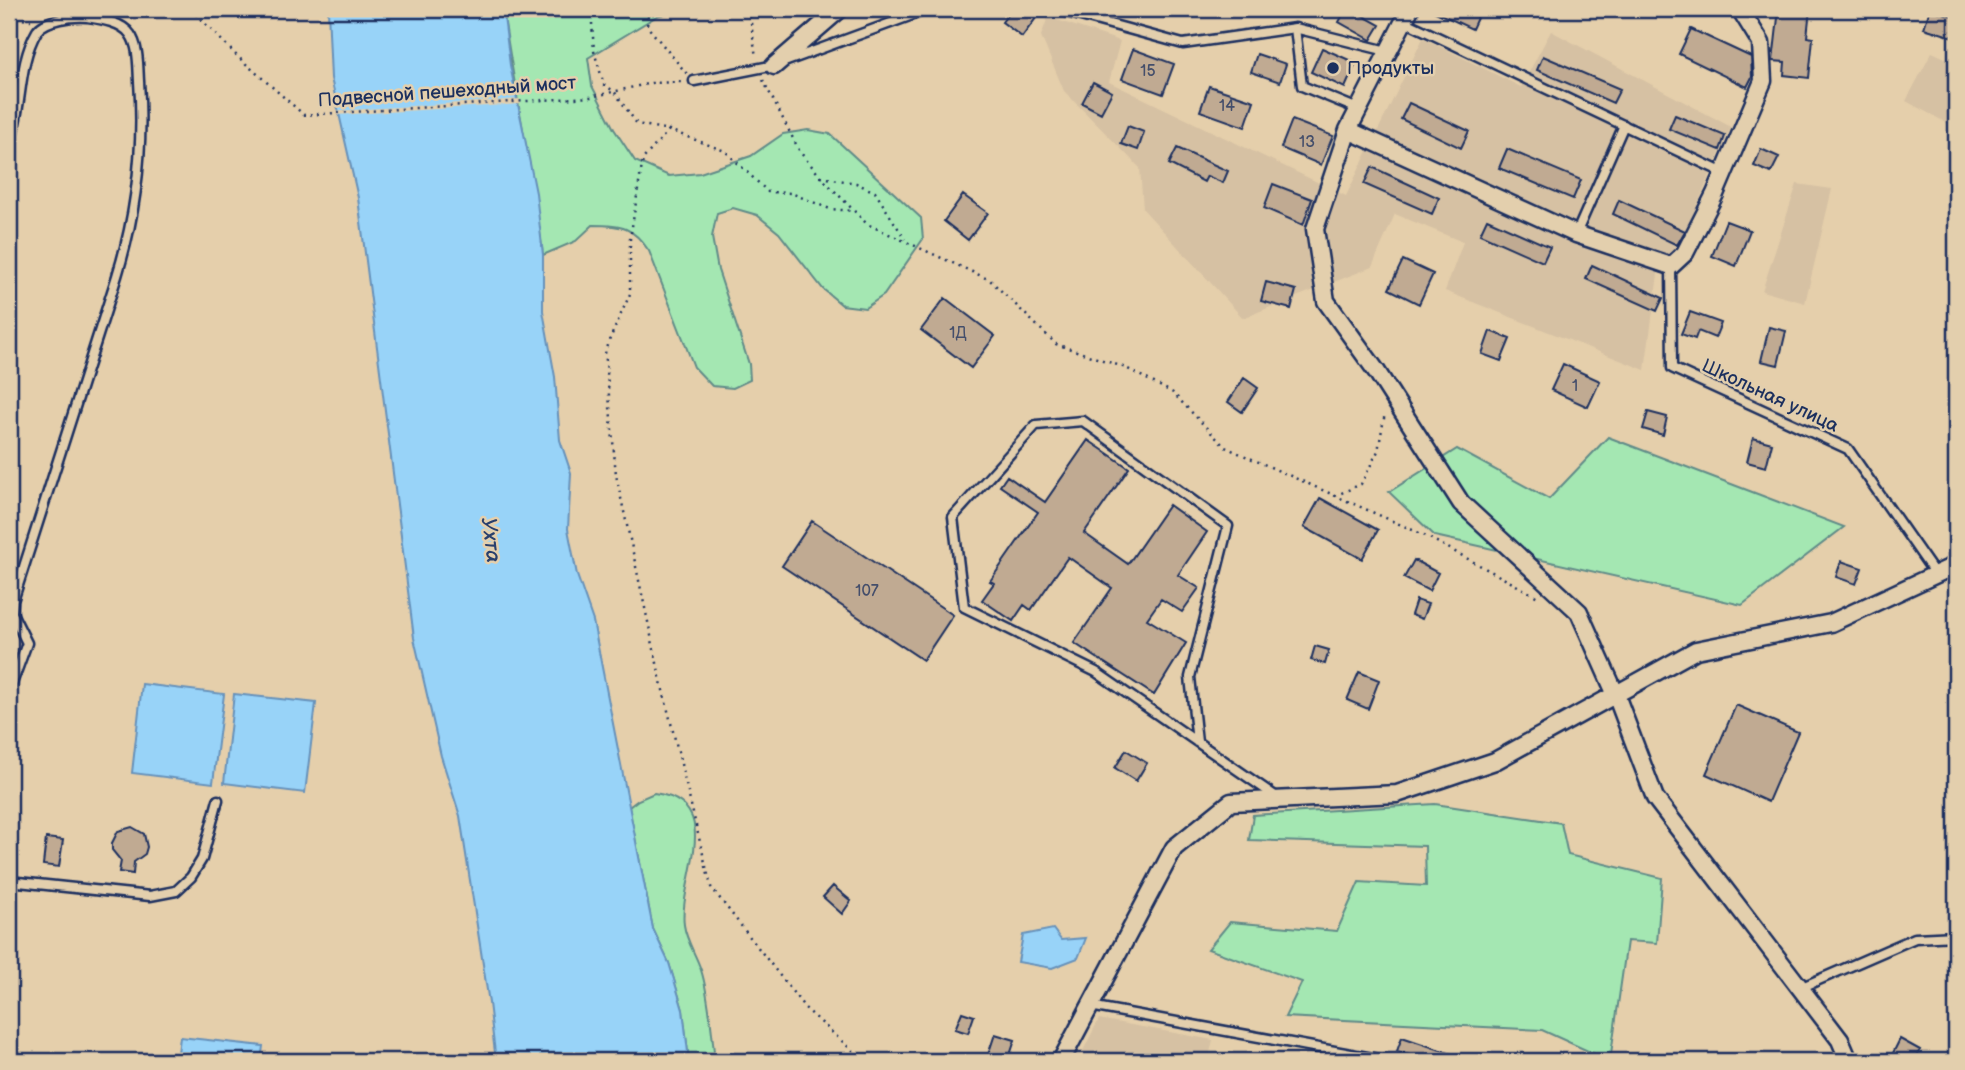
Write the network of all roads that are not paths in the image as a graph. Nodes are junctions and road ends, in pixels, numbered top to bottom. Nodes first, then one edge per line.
1 (840, 9) edge
2 (929, 9) edge
3 (1055, 9) edge
4 (1740, 9) edge
5 (1407, 15) edge
6 (1295, 28) junction
7 (1387, 51) junction
8 (766, 68) junction
9 (694, 81) road end
10 (1358, 109) junction
11 (1624, 125) junction
12 (1348, 130) junction
13 (9, 145) edge
14 (1724, 173) junction
15 (1576, 234) junction
16 (1671, 266) junction
17 (1956, 565) edge
18 (1936, 575) junction
19 (10, 689) edge
20 (1616, 695) junction
21 (1197, 742) junction
22 (218, 800) dead end
23 (1280, 800) junction
24 (9, 881) edge
25 (1956, 936) edge
26 (1800, 988) junction
27 (1090, 1006) junction
28 (1339, 1057) edge
29 (1061, 1061) edge
30 (1389, 1061) edge
31 (1849, 1061) edge

1 - 8 street
2 - 8 lane
3 - 6 lane
4 - 14 street
5 - 7 street
5 - 11 lane
6 - 7 lane
6 - 10 lane
7 - 10 street
8 - 9 lane
10 - 12 street
11 - 14 lane
11 - 15 lane
12 - 15 street
12 - 20 street
13 - 19 lane
14 - 16 street
15 - 16 street
16 - 18 lane, Школьная улица
17 - 18 street
18 - 20 street
20 - 23 street
20 - 26 street
21 - 21 lane
21 - 23 lane
22 - 24 lane
23 - 27 street
25 - 26 lane
26 - 31 street
27 - 28 lane
27 - 29 street
28 - 30 lane

